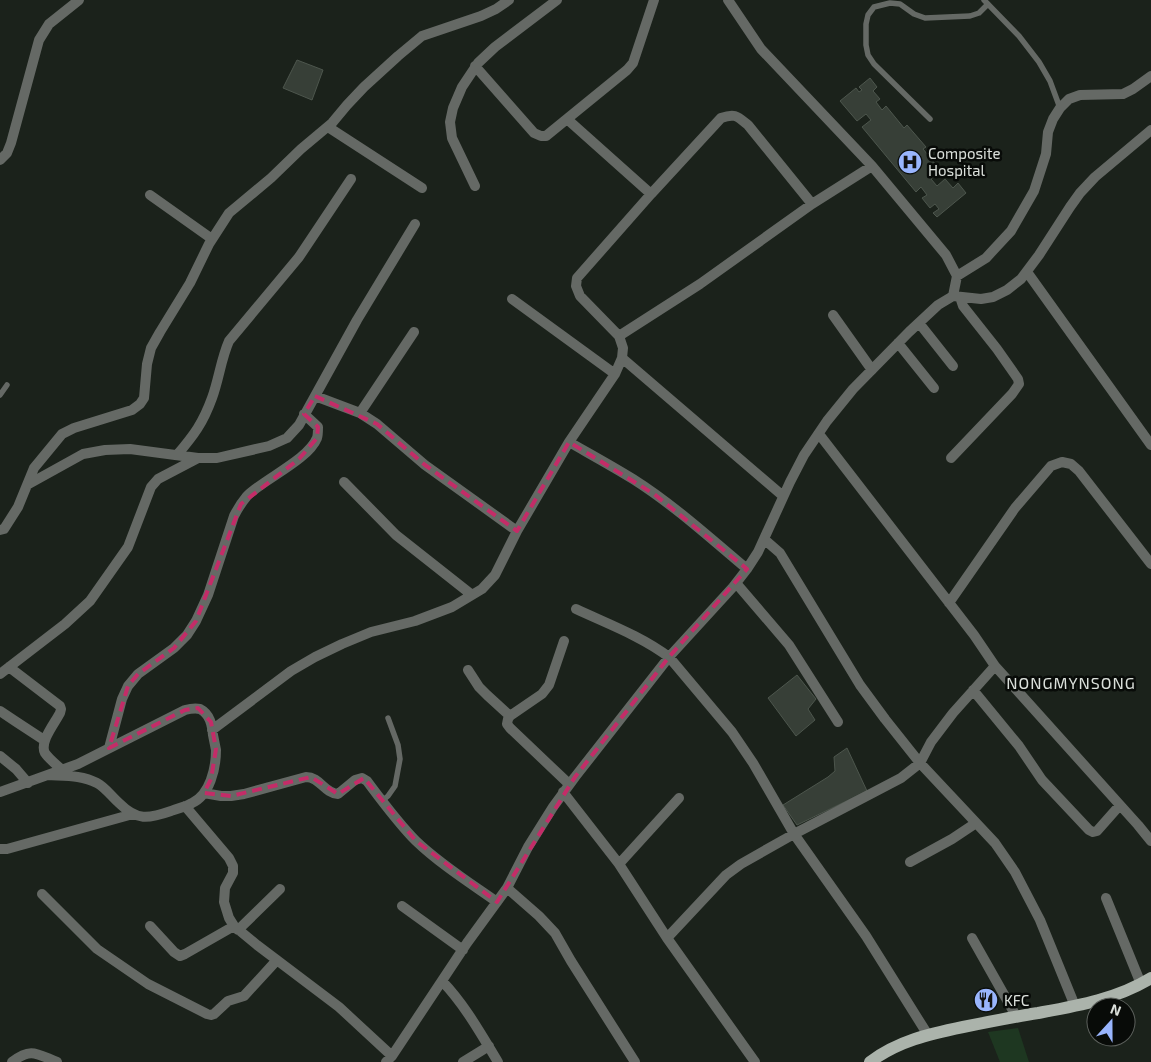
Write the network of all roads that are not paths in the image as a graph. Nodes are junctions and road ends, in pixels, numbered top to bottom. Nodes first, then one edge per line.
1 (79, 0) edge
2 (509, 0) edge
3 (557, 0) edge
4 (654, 0) edge
5 (728, 0) edge
6 (986, 2) edge
7 (475, 66) junction
8 (1151, 76) edge
9 (1060, 108) junction
10 (567, 119) junction
11 (930, 119) dead end
12 (328, 127) junction
13 (1151, 130) edge
14 (0, 160) edge
15 (872, 166) junction
16 (350, 179) dead end
17 (474, 186) dead end
18 (422, 188) dead end
19 (651, 194) junction
20 (150, 195) dead end
21 (812, 204) junction
22 (415, 224) dead end
23 (212, 239) junction
24 (1027, 272) junction
25 (957, 276) junction
26 (956, 296) junction
27 (512, 299) dead end
28 (833, 315) dead end
29 (919, 323) junction
30 (414, 332) dead end
31 (619, 336) junction
32 (898, 343) junction
33 (622, 358) junction
34 (953, 366) dead end
35 (872, 370) junction
36 (616, 374) junction
37 (7, 385) dead end
38 (934, 388) dead end
39 (0, 395) edge
40 (315, 396) junction
41 (360, 413) junction
42 (304, 414) junction
43 (819, 434) junction
44 (569, 442) junction
45 (1151, 445) edge
46 (177, 455) junction
47 (198, 458) junction
48 (951, 458) dead end
49 (344, 482) dead end
50 (27, 485) junction
51 (783, 496) junction
52 (0, 530) edge
53 (517, 531) junction
54 (764, 538) junction
55 (1151, 564) edge
56 (747, 569) junction
57 (736, 584) junction
58 (472, 595) junction
59 (949, 603) junction
60 (576, 609) dead end
61 (564, 641) dead end
62 (669, 657) junction
63 (995, 666) junction
64 (9, 667) junction
65 (468, 670) dead end
66 (0, 674) edge
67 (973, 690) junction
68 (0, 710) edge
69 (510, 716) junction
70 (388, 718) dead end
71 (838, 722) dead end
72 (212, 730) junction
73 (44, 740) junction
74 (109, 748) junction
75 (0, 756) edge
76 (920, 763) junction
77 (62, 770) junction
78 (48, 775) junction
79 (28, 782) junction
80 (566, 788) junction
81 (0, 792) edge
82 (204, 793) junction
83 (679, 798) dead end
84 (382, 801) junction
85 (1120, 805) junction
86 (185, 806) junction
87 (133, 814) junction
88 (976, 823) junction
89 (794, 834) junction
90 (1151, 841) edge
91 (0, 849) edge
92 (910, 862) dead end
93 (619, 864) junction
94 (507, 888) junction
95 (280, 889) dead end
96 (42, 894) dead end
97 (1106, 898) dead end
98 (497, 902) junction
99 (402, 906) dead end
100 (150, 926) dead end
101 (236, 928) junction
102 (667, 938) junction
103 (972, 938) dead end
104 (463, 950) junction
105 (277, 960) junction
106 (442, 981) junction
107 (1146, 981) edge
108 (1075, 1006) junction
109 (1016, 1016) junction
110 (928, 1035) junction
111 (489, 1046) junction
112 (389, 1059) edge
113 (12, 1062) edge
114 (57, 1062) edge
115 (463, 1062) edge
116 (498, 1062) edge
117 (635, 1062) edge
118 (756, 1062) edge
119 (870, 1062) edge

1 - 14 street
2 - 12 street
3 - 7 street
4 - 10 street
5 - 15 street
6 - 9 lane
6 - 11 lane
7 - 10 street
7 - 17 street
8 - 9 street
9 - 25 street
10 - 19 street
12 - 18 street
12 - 23 street
13 - 24 street
15 - 21 street
15 - 25 street
16 - 46 street
19 - 21 street
19 - 31 street
20 - 23 street
21 - 31 street
22 - 40 street
23 - 50 street
24 - 26 street
24 - 45 street
25 - 26 street
26 - 29 street
26 - 48 street
27 - 36 street
28 - 35 street
29 - 32 street
29 - 34 street
30 - 41 street
31 - 33 street
32 - 35 street
32 - 38 street
33 - 36 street
33 - 51 street
35 - 43 street
36 - 44 street
37 - 39 lane
40 - 41 street
40 - 42 street
41 - 53 street
42 - 47 street
42 - 74 street
43 - 51 street
43 - 59 street
44 - 53 street
44 - 56 street
46 - 47 street
46 - 50 street
47 - 64 street
49 - 58 street
50 - 52 street
51 - 54 street
53 - 58 street
54 - 56 street
54 - 76 street
55 - 59 street
56 - 57 street
57 - 62 street
57 - 71 street
58 - 72 street
59 - 63 street
60 - 62 street
61 - 69 street
62 - 80 street
62 - 89 street
63 - 67 street
63 - 85 street
64 - 66 street
64 - 73 street
65 - 69 street
67 - 76 street
67 - 85 street
68 - 73 street
69 - 80 street
70 - 84 lane
72 - 74 street
72 - 82 street
73 - 77 street
74 - 77 street
75 - 79 street
76 - 88 street
76 - 89 street
77 - 78 street
78 - 79 street
78 - 87 street
79 - 81 street
80 - 93 street
80 - 94 street
82 - 84 street
82 - 86 street
83 - 93 street
84 - 98 street
85 - 90 street
86 - 87 street
86 - 101 street
87 - 91 street
88 - 92 street
88 - 108 street
89 - 102 street
89 - 110 street
93 - 102 street
94 - 98 street
94 - 117 street
95 - 101 street
96 - 105 street
97 - 107 street
98 - 104 street
99 - 104 street
100 - 101 street
101 - 105 street
102 - 118 street
103 - 109 street
104 - 106 street
105 - 112 street
106 - 111 street
106 - 112 street
107 - 108 main road
108 - 109 main road
109 - 110 main road
110 - 119 main road
111 - 115 street
111 - 116 street
113 - 114 street

